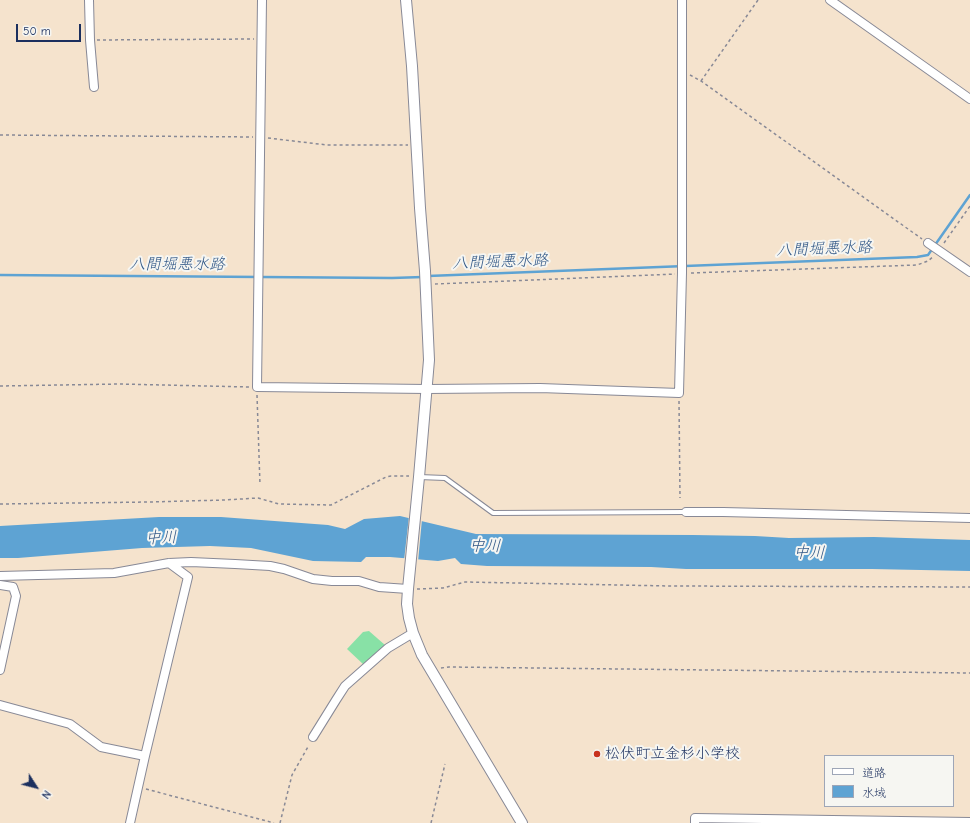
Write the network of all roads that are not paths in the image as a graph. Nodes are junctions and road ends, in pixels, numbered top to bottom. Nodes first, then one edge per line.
1 (89, 0) edge
2 (262, 0) edge
3 (406, 0) edge
4 (682, 0) edge
5 (830, 0) edge
6 (94, 87) dead end
7 (970, 99) edge
8 (928, 243) road end
9 (970, 272) edge
10 (427, 389) junction
11 (419, 478) junction
12 (686, 512) joint
13 (970, 518) edge
14 (169, 563) junction
15 (0, 576) edge
16 (0, 585) edge
17 (408, 588) junction
18 (413, 633) junction
19 (0, 670) edge
20 (0, 705) edge
21 (313, 737) road end
22 (145, 756) junction
23 (970, 822) edge
24 (130, 823) edge
25 (522, 823) edge
26 (695, 823) edge

1 - 6 street
2 - 10 street
3 - 10 street
4 - 10 street
5 - 7 street
8 - 9 street
10 - 11 street
11 - 12 lane
11 - 17 street
12 - 13 street
14 - 15 street
14 - 17 street
14 - 22 street
16 - 19 street
17 - 18 street
18 - 21 street
18 - 25 street
20 - 22 street
22 - 24 street
23 - 26 street

